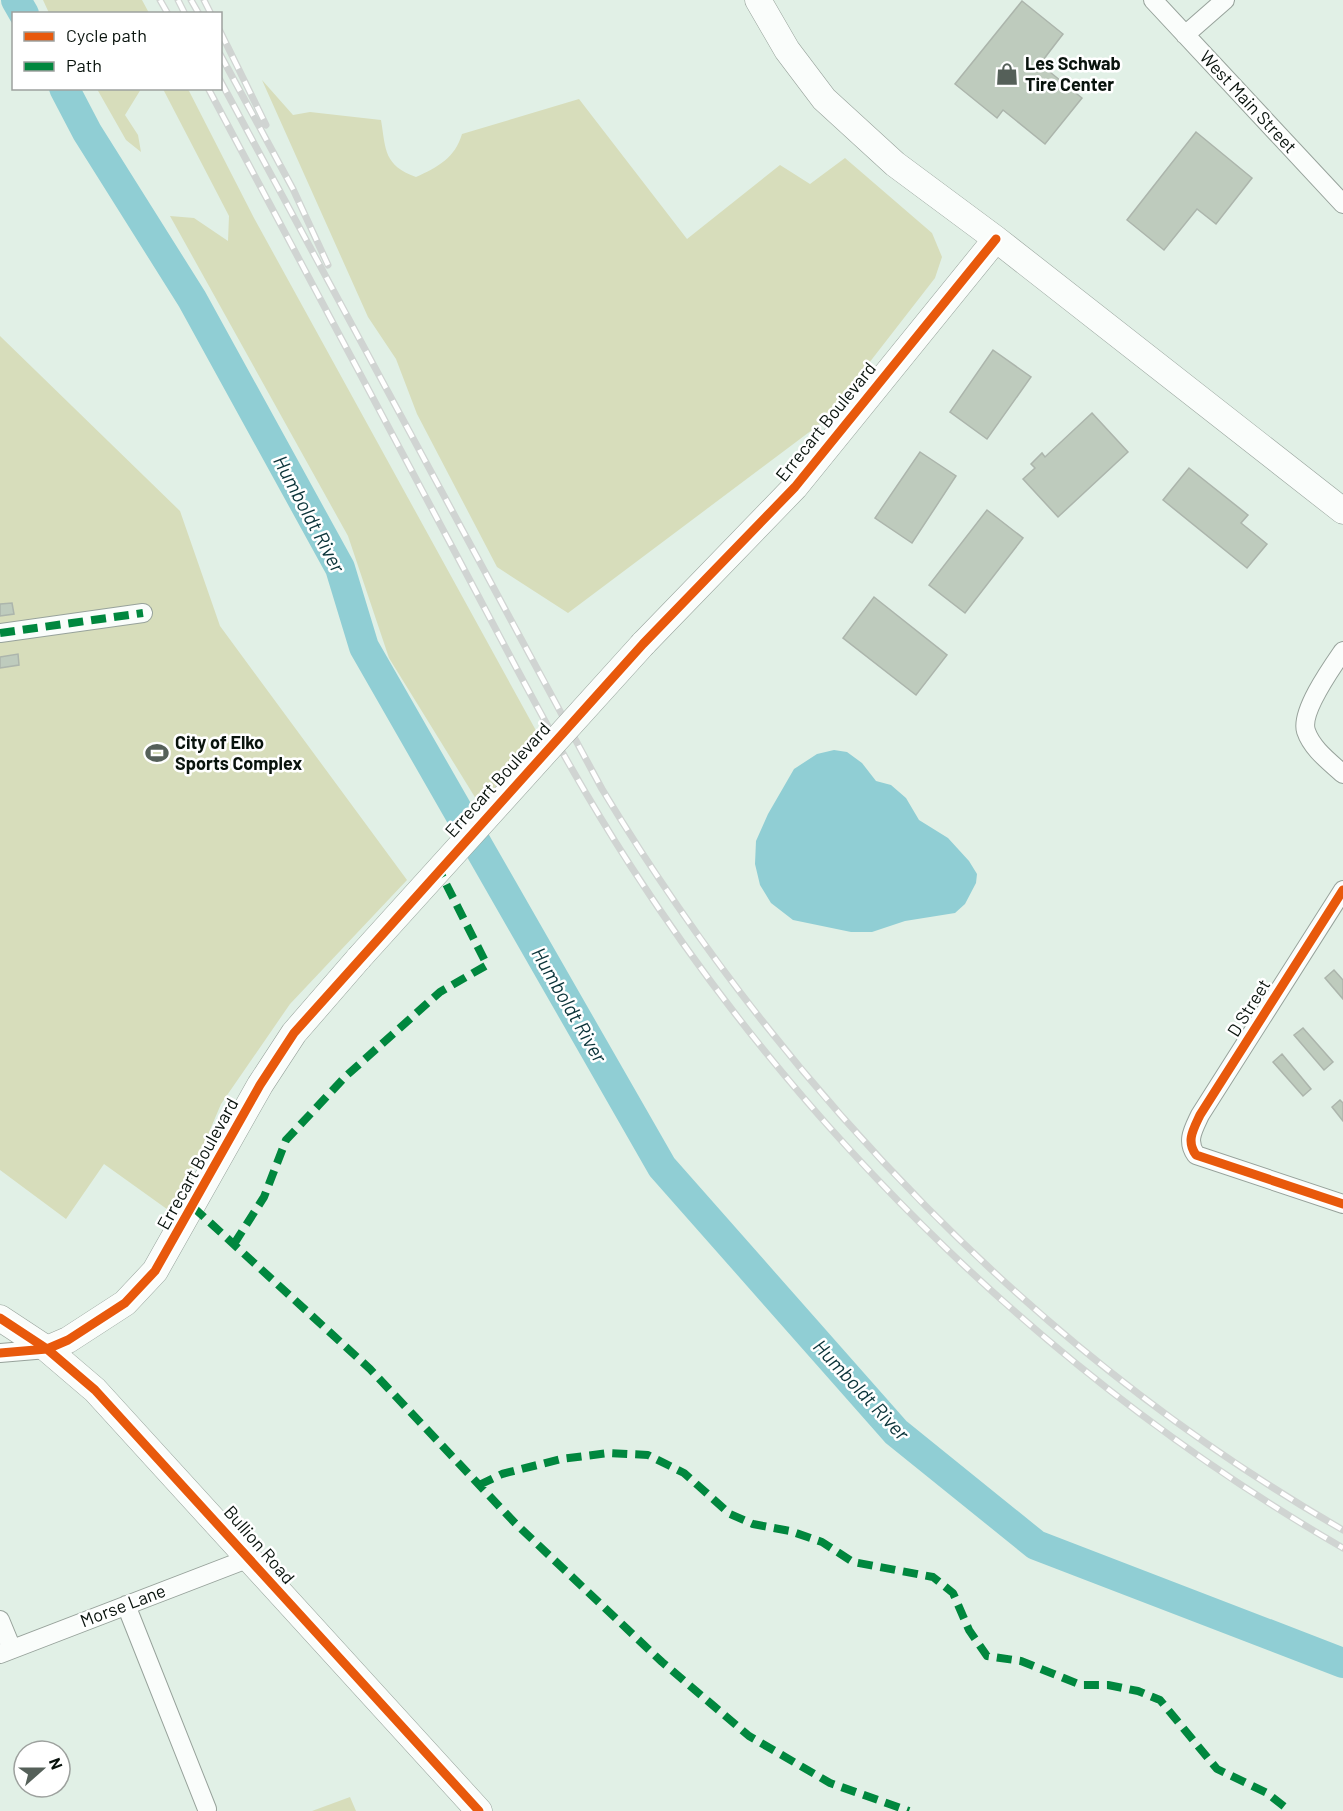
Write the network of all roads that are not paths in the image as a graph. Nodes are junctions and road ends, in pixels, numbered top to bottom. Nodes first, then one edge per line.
1 (758, 0) edge
2 (1153, 0) edge
3 (1225, 0) edge
4 (1185, 35) junction
5 (1343, 204) edge
6 (996, 239) junction
7 (1343, 510) edge
8 (143, 613) dead end
9 (0, 633) edge
10 (1343, 651) edge
11 (1343, 774) edge
12 (1343, 890) edge
13 (1343, 1204) edge
14 (0, 1318) edge
15 (47, 1348) junction
16 (0, 1353) edge
17 (247, 1559) junction
18 (126, 1605) junction
19 (0, 1620) edge
20 (6, 1651) edge
21 (207, 1809) dead end
22 (479, 1811) edge

1 - 6 street
2 - 4 street, West Main Street
3 - 4 street
4 - 5 street, West Main Street
6 - 7 street
6 - 15 street, Errecart Boulevard, bridge
8 - 9 street
10 - 11 street
12 - 13 street, D Street
14 - 15 street, Bullion Road
15 - 16 street
15 - 17 street, Bullion Road
17 - 18 street, Morse Lane
17 - 22 street, Bullion Road
18 - 20 street, Morse Lane
18 - 21 street
19 - 20 street

